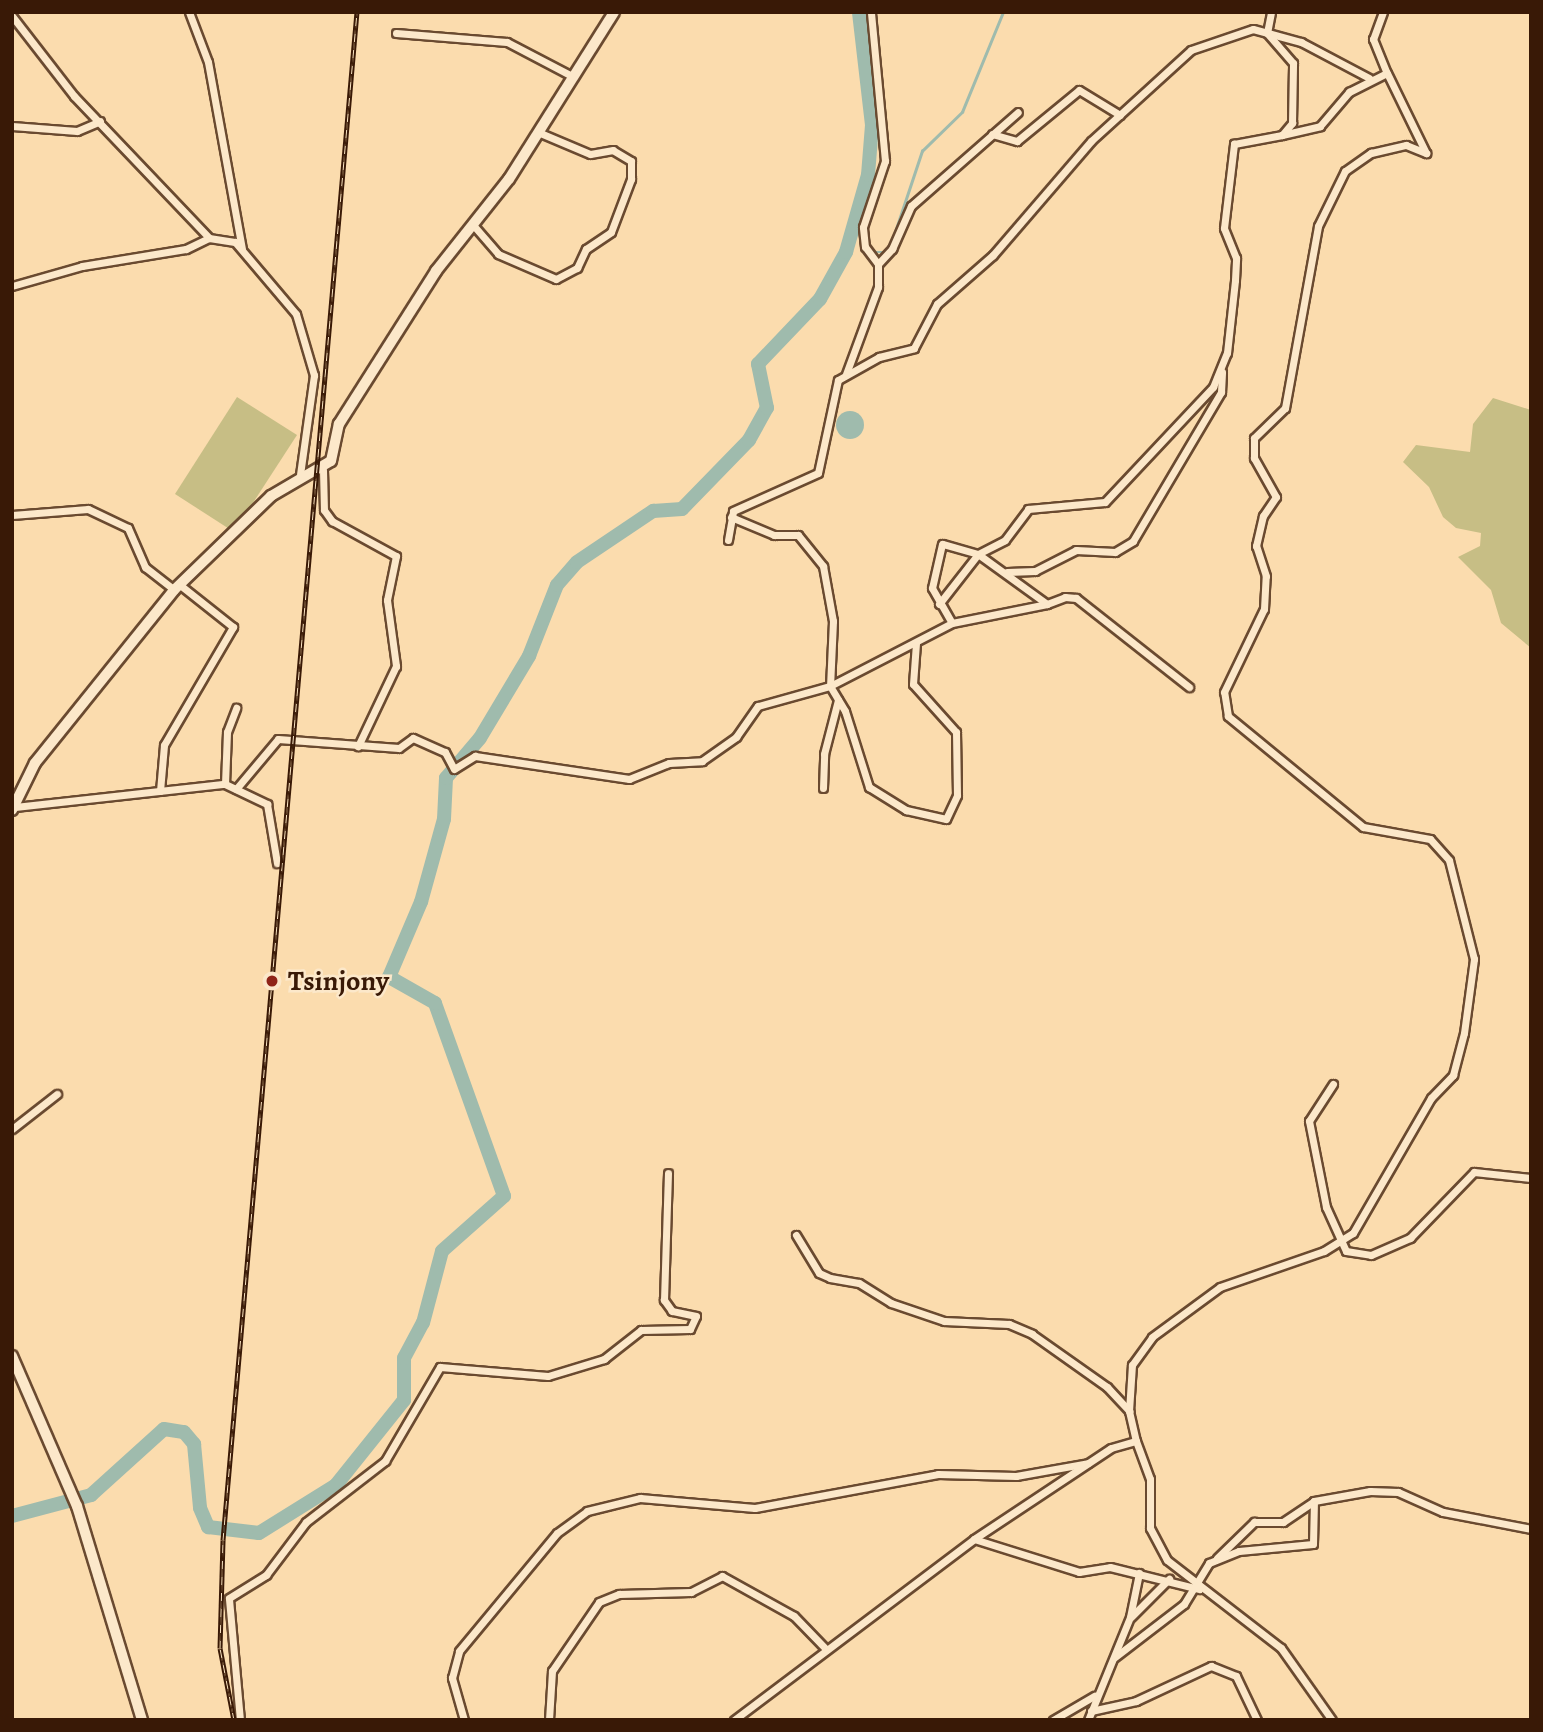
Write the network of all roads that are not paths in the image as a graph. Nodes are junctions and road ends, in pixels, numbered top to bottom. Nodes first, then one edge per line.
1 (189, 12) edge
2 (614, 12) edge
3 (871, 12) edge
4 (1271, 12) edge
5 (1383, 12) edge
6 (12, 16) edge
7 (396, 33) dead end
8 (1268, 33) junction
9 (1387, 73) junction
10 (572, 76) junction
11 (1369, 78) junction
12 (1018, 112) dead end
13 (1120, 114) junction
14 (100, 121) junction
15 (12, 126) edge
16 (538, 132) junction
17 (992, 134) junction
18 (1282, 135) junction
19 (474, 226) junction
20 (209, 238) junction
21 (242, 249) junction
22 (878, 264) junction
23 (12, 286) edge
24 (1223, 368) junction
25 (846, 374) junction
26 (323, 470) junction
27 (300, 474) junction
28 (12, 515) edge
29 (731, 517) junction
30 (728, 540) dead end
31 (978, 554) junction
32 (1006, 572) junction
33 (177, 587) junction
34 (939, 604) junction
35 (1047, 604) junction
36 (952, 623) junction
37 (916, 643) junction
38 (830, 686) junction
39 (1189, 687) dead end
40 (838, 699) junction
41 (236, 708) dead end
42 (358, 746) junction
43 (225, 784) junction
44 (823, 788) dead end
45 (236, 789) junction
46 (160, 791) junction
47 (13, 809) edge
48 (277, 863) dead end
49 (1333, 1084) dead end
50 (57, 1094) dead end
51 (12, 1129) edge
52 (668, 1173) dead end
53 (1531, 1178) edge
54 (796, 1235) dead end
55 (1339, 1245) junction
56 (12, 1356) edge
57 (1129, 1411) junction
58 (1136, 1441) junction
59 (1088, 1463) junction
60 (1314, 1501) junction
61 (1531, 1529) edge
62 (974, 1539) junction
63 (1217, 1558) junction
64 (1139, 1573) junction
65 (1169, 1579) junction
66 (1198, 1585) junction
67 (1130, 1617) junction
68 (825, 1648) junction
69 (1115, 1657) junction
70 (1096, 1694) junction
71 (1089, 1716) edge
72 (142, 1720) edge
73 (240, 1720) edge
74 (464, 1720) edge
75 (549, 1720) edge
76 (734, 1720) edge
77 (1053, 1720) edge
78 (1257, 1720) edge
79 (1332, 1720) edge

1 - 21 street
2 - 10 street
3 - 22 street
4 - 8 street
5 - 9 street
6 - 14 street
7 - 10 street
8 - 11 street
8 - 13 street
8 - 18 street
9 - 11 street
9 - 55 street
10 - 16 street
11 - 18 street
12 - 17 street
13 - 17 street
13 - 25 street
14 - 15 street
14 - 20 street
16 - 19 street
16 - 19 street
17 - 22 street
18 - 24 street
19 - 26 street
20 - 21 street
20 - 23 street
21 - 27 street
22 - 25 street
24 - 31 street
24 - 32 street
25 - 29 street
26 - 27 street
26 - 42 street
27 - 33 street
28 - 33 street
29 - 30 street
29 - 38 street
31 - 32 street
31 - 34 street
31 - 34 street
32 - 35 street
33 - 46 street
33 - 47 street
34 - 36 street
35 - 36 street
35 - 39 street
36 - 37 street
37 - 38 street
37 - 40 street
38 - 40 street
38 - 42 street
40 - 44 street
41 - 43 street
42 - 45 street
43 - 45 street
43 - 46 street
45 - 48 street
46 - 47 street
49 - 55 street
50 - 51 street
52 - 73 street
53 - 55 street
54 - 57 street
55 - 57 street
56 - 72 street
57 - 58 street
58 - 59 street
58 - 66 street
59 - 62 street
59 - 74 street
60 - 61 street
60 - 63 street
60 - 63 street
62 - 64 street
62 - 68 street
63 - 66 street
64 - 65 street
64 - 67 street
65 - 66 street
65 - 67 street
66 - 69 street
66 - 79 street
67 - 69 street
68 - 75 street
68 - 76 street
69 - 70 street
70 - 71 street
70 - 77 street
71 - 78 street

